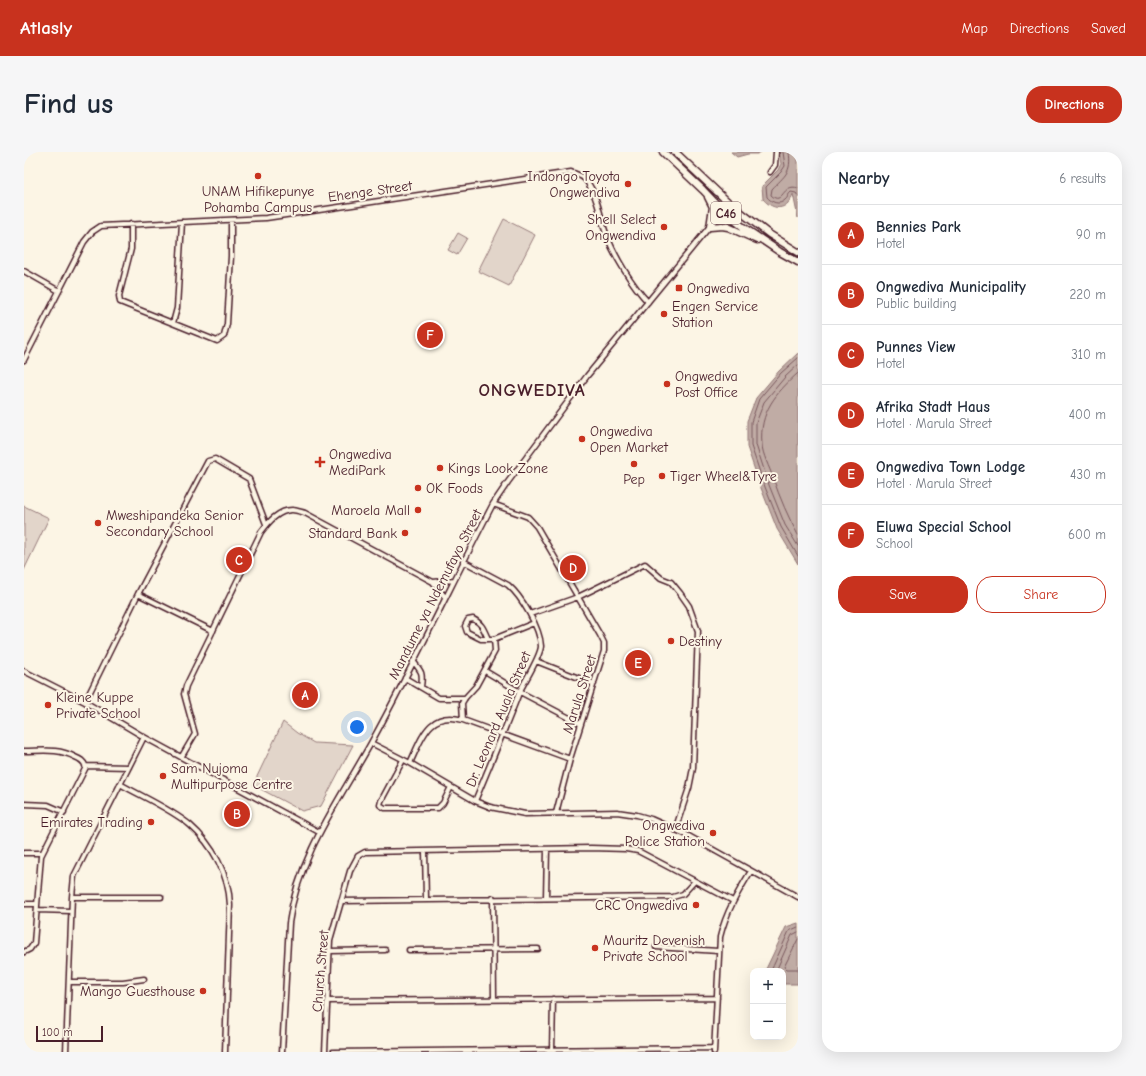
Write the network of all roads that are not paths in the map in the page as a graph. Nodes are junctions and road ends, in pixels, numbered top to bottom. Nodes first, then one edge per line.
1 (663, 152) edge
2 (675, 152) edge
3 (776, 152) edge
4 (770, 172) dead end
5 (699, 186) junction
6 (729, 203) junction
7 (723, 211) junction
8 (231, 220) junction
9 (182, 222) junction
10 (131, 224) junction
11 (710, 227) junction
12 (780, 252) junction
13 (798, 252) edge
14 (798, 262) edge
15 (24, 271) edge
16 (59, 290) junction
17 (648, 302) junction
18 (173, 323) junction
19 (24, 360) edge
20 (493, 504) junction
21 (266, 524) junction
22 (463, 561) junction
23 (454, 580) junction
24 (433, 582) junction
25 (138, 594) junction
26 (445, 597) junction
27 (578, 597) junction
28 (530, 614) junction
29 (534, 623) junction
30 (213, 631) junction
31 (488, 639) junction
32 (494, 639) junction
33 (413, 661) junction
34 (536, 661) junction
35 (24, 671) edge
36 (485, 671) junction
37 (405, 678) junction
38 (594, 684) junction
39 (421, 687) junction
40 (520, 692) junction
41 (465, 698) junction
42 (85, 702) junction
43 (463, 720) junction
44 (581, 724) junction
45 (503, 735) junction
46 (144, 737) junction
47 (371, 743) junction
48 (24, 751) edge
49 (182, 756) junction
50 (570, 759) junction
51 (403, 760) junction
52 (410, 763) junction
53 (85, 766) junction
54 (129, 767) junction
55 (120, 784) junction
56 (451, 787) junction
57 (475, 801) junction
58 (24, 804) edge
59 (64, 812) junction
60 (556, 813) junction
61 (675, 830) junction
62 (319, 832) junction
63 (547, 849) junction
64 (425, 851) junction
65 (24, 853) edge
66 (42, 853) junction
67 (751, 871) junction
68 (694, 882) junction
69 (72, 897) junction
70 (161, 897) dead end
71 (798, 897) edge
72 (493, 898) junction
73 (546, 898) junction
74 (426, 899) junction
75 (341, 901) junction
76 (733, 901) junction
77 (24, 904) edge
78 (37, 904) junction
79 (37, 910) junction
80 (71, 911) junction
81 (656, 947) dead end
82 (494, 949) junction
83 (538, 949) dead end
84 (385, 950) dead end
85 (409, 950) dead end
86 (330, 951) junction
87 (718, 951) junction
88 (24, 952) edge
89 (144, 979) dead end
90 (69, 982) junction
91 (717, 998) junction
92 (494, 999) junction
93 (552, 999) junction
94 (327, 1001) junction
95 (552, 1050) edge
96 (714, 1050) edge
97 (397, 1051) edge
98 (486, 1051) edge
99 (66, 1052) edge
100 (225, 1052) edge
101 (282, 1052) edge
102 (325, 1052) edge
103 (333, 1052) edge

1 - 5 main road, C46
2 - 6 main road, C46
3 - 4 street
5 - 7 main road, C46
5 - 11 main road
6 - 7 street, Mandume ya Ndemufayo Street
6 - 13 main road, C46
7 - 11 street, Mandume ya Ndemufayo Street
7 - 12 main road, C46
8 - 9 street, Ehenge Street
8 - 17 street, Ehenge Street
8 - 18 street
9 - 10 street, Ehenge Street
9 - 18 street
10 - 16 street, Ehenge Street
10 - 18 street
11 - 12 main road
11 - 17 street, Mandume ya Ndemufayo Street
12 - 14 main road, C46
15 - 16 street
16 - 19 street, Ehenge Street
17 - 20 street, Mandume ya Ndemufayo Street
20 - 22 street, Mandume ya Ndemufayo Street
20 - 27 street, Marula Street
21 - 24 street
21 - 25 street
21 - 30 street
22 - 23 street, Mandume ya Ndemufayo Street
22 - 28 street, Dr. Leonard Auala Street
23 - 24 street
23 - 26 street, Mandume ya Ndemufayo Street
24 - 26 street
25 - 30 street
25 - 42 street
26 - 33 street, Mandume ya Ndemufayo Street
27 - 28 street
27 - 38 street, Marula Street
27 - 61 street
28 - 29 street, Dr. Leonard Auala Street
29 - 32 street
29 - 34 street, Dr. Leonard Auala Street
30 - 49 street
31 - 31 street
31 - 32 street
32 - 36 street
33 - 37 street, Mandume ya Ndemufayo Street
33 - 39 street
34 - 38 street
34 - 40 street, Dr. Leonard Auala Street
35 - 42 street
36 - 40 street
36 - 41 street
37 - 39 street
37 - 47 street, Mandume ya Ndemufayo Street
38 - 44 street, Marula Street
39 - 41 street
40 - 44 street
40 - 45 street, Dr. Leonard Auala Street
41 - 43 street
42 - 46 street
43 - 45 street
43 - 52 street
44 - 50 street, Marula Street
45 - 50 street
45 - 57 street, Dr. Leonard Auala Street
46 - 49 street
46 - 54 street
47 - 51 street
47 - 62 street, Mandume ya Ndemufayo Street
48 - 53 street
49 - 62 street
50 - 60 street, Marula Street
51 - 52 street
51 - 56 street
52 - 56 street
53 - 54 street
53 - 59 street
54 - 55 street
55 - 69 street
55 - 100 street
56 - 57 street
57 - 60 street
58 - 59 street
59 - 66 street
60 - 61 street
61 - 67 street
62 - 101 street, Mandume ya Ndemufayo Street
63 - 64 street
63 - 68 street
63 - 73 street
64 - 74 street
64 - 75 street, Church Street
65 - 66 street
66 - 78 street
67 - 71 street
67 - 76 street
68 - 73 street
68 - 76 street
69 - 70 street
69 - 80 street
72 - 73 street
72 - 74 street
72 - 82 street
74 - 75 street
75 - 86 street, Church Street
76 - 87 street
77 - 78 street
78 - 79 street
79 - 80 street
79 - 88 street
80 - 90 street
81 - 87 street
82 - 83 street
82 - 85 street
82 - 92 street
84 - 86 street
86 - 94 street, Church Street
87 - 91 street
89 - 90 street
90 - 99 street
91 - 93 street
91 - 96 street
92 - 93 street
92 - 94 street
93 - 95 street
94 - 102 street, Church Street
95 - 96 street
95 - 98 street
97 - 98 street
97 - 103 street

